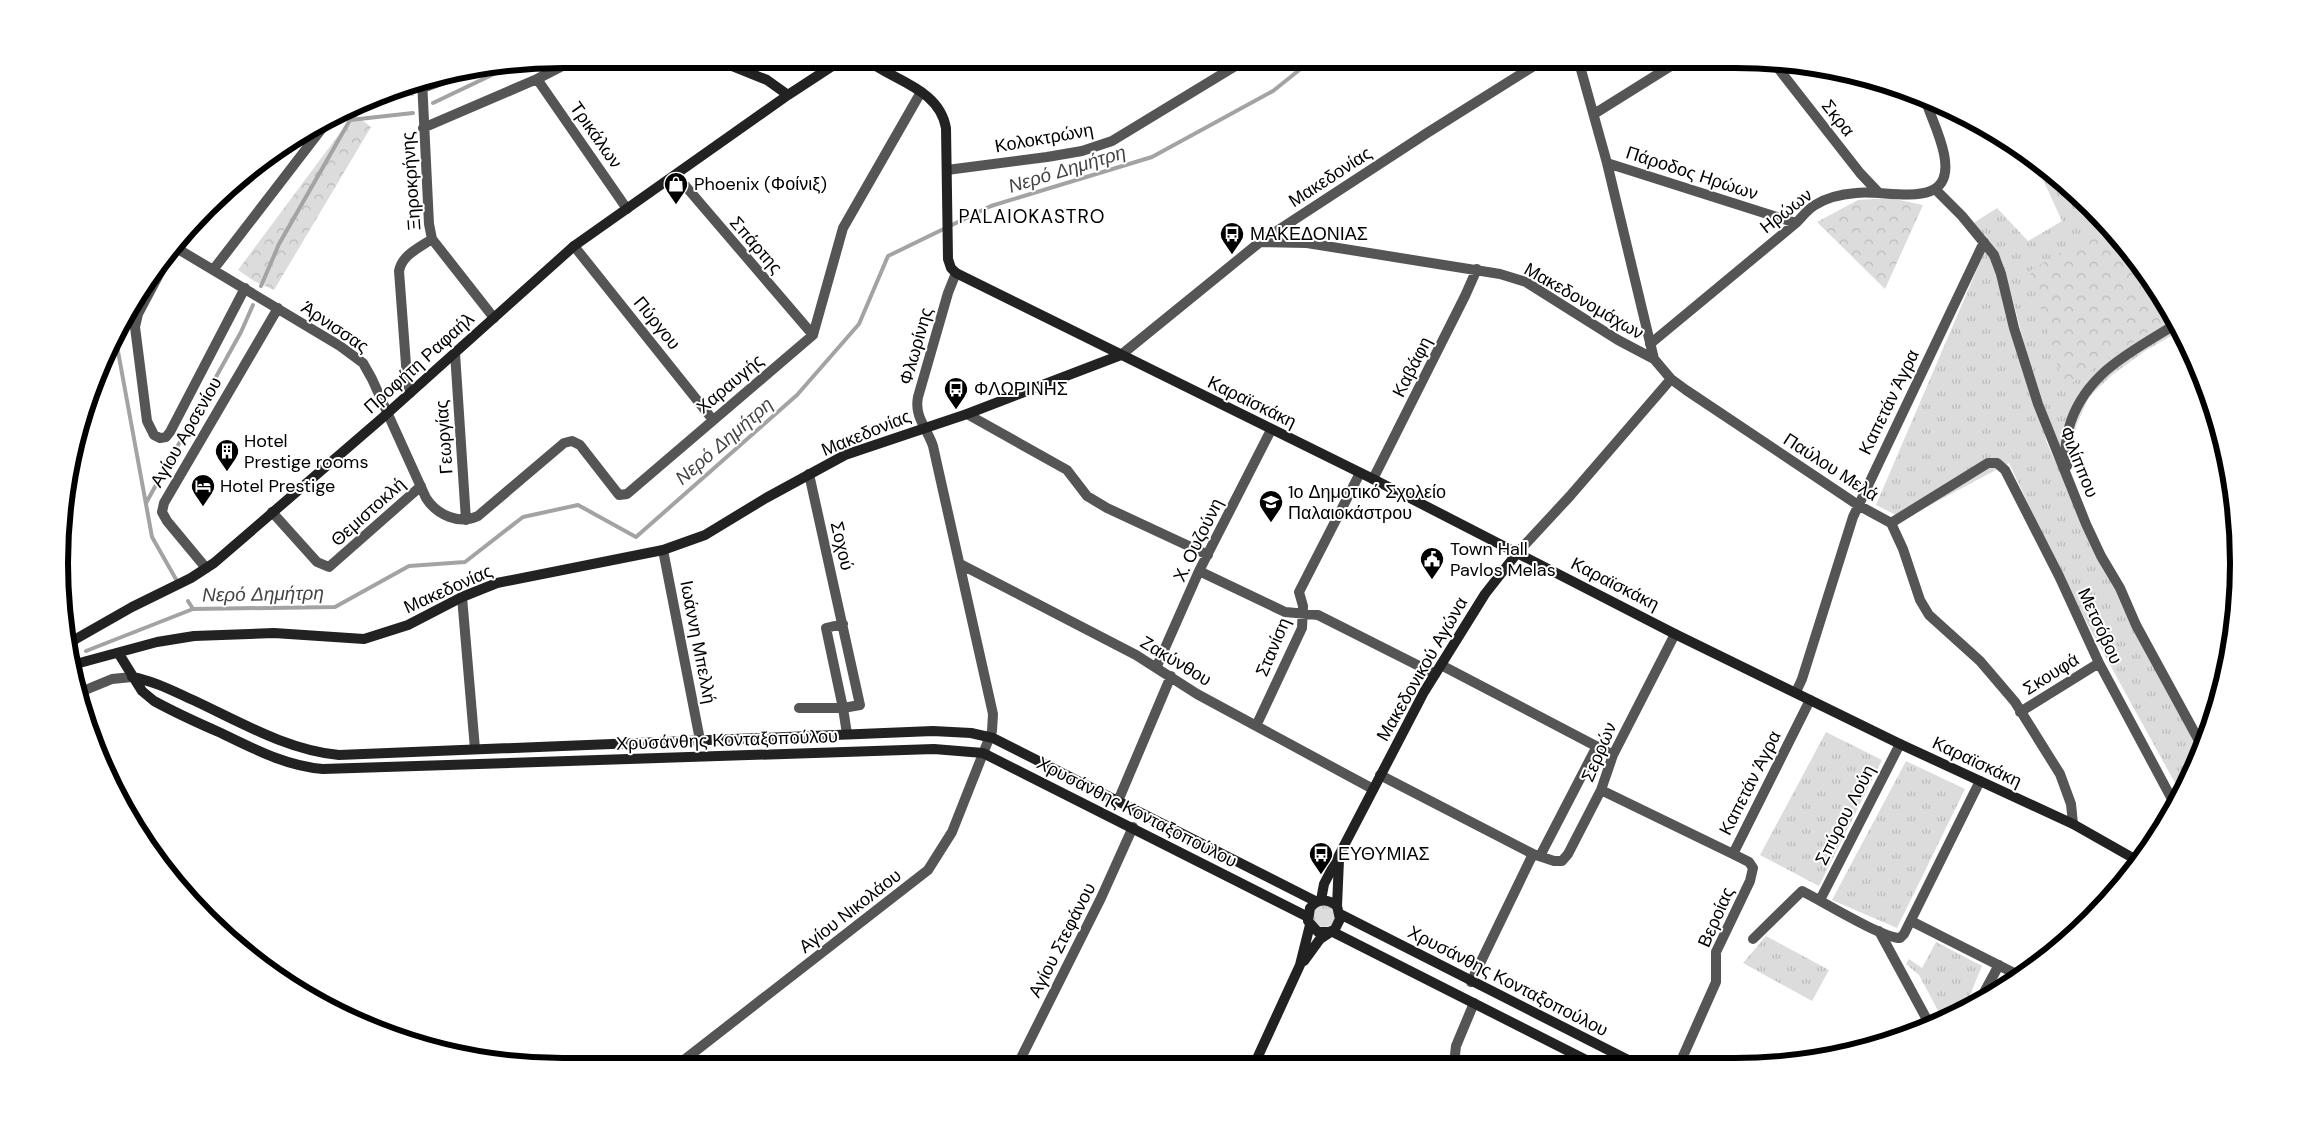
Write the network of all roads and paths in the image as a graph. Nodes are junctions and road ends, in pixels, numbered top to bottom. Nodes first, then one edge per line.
1 (558, 68) edge
2 (738, 68) edge
3 (829, 68) edge
4 (878, 68) edge
5 (1232, 68) edge
6 (1531, 68) edge
7 (1581, 68) edge
8 (1668, 68) edge
9 (1780, 70) edge
10 (537, 79) junction
11 (422, 88) edge
12 (921, 92) junction
13 (788, 95) junction
14 (1927, 106) edge
15 (1594, 114) junction
16 (423, 128) junction
17 (319, 132) edge
18 (1607, 164) junction
19 (947, 170) junction
20 (676, 175) junction
21 (1936, 190) junction
22 (1878, 192) junction
23 (627, 209) junction
24 (1796, 223) junction
25 (432, 239) junction
26 (1260, 242) junction
27 (1984, 242) junction
28 (574, 246) junction
29 (179, 250) edge
30 (1477, 269) junction
31 (213, 270) junction
32 (956, 273) junction
33 (152, 286) edge
34 (245, 288) junction
35 (278, 308) junction
36 (494, 318) junction
37 (2170, 328) edge
38 (813, 335) junction
39 (1650, 344) junction
40 (455, 353) junction
41 (1121, 355) junction
42 (1654, 359) junction
43 (1671, 379) junction
44 (410, 393) junction
45 (386, 414) junction
46 (967, 414) junction
47 (713, 420) junction
48 (923, 427) junction
49 (1272, 430) junction
50 (1360, 473) junction
51 (809, 474) junction
52 (1373, 479) junction
53 (2072, 484) junction
54 (420, 486) junction
55 (1858, 505) junction
56 (272, 512) junction
57 (466, 520) junction
58 (1891, 523) junction
59 (663, 550) junction
60 (1518, 552) junction
61 (1208, 555) junction
62 (960, 564) junction
63 (206, 568) junction
64 (1199, 570) junction
65 (462, 597) junction
66 (1303, 615) junction
67 (843, 624) junction
68 (1675, 634) junction
69 (74, 640) edge
70 (119, 654) junction
71 (2099, 663) junction
72 (78, 664) edge
73 (1157, 666) junction
74 (1438, 670) junction
75 (1171, 676) junction
76 (132, 677) junction
77 (84, 691) edge
78 (1796, 692) junction
79 (1810, 700) junction
80 (799, 708) dead end
81 (843, 708) junction
82 (2020, 712) junction
83 (1256, 726) junction
84 (847, 734) junction
85 (990, 737) junction
86 (2198, 739) edge
87 (700, 740) junction
88 (1900, 744) junction
89 (1597, 746) junction
90 (475, 748) junction
91 (983, 753) junction
92 (1613, 755) junction
93 (1380, 775) junction
94 (1980, 782) junction
95 (1373, 789) junction
96 (1601, 790) junction
97 (2171, 797) edge
98 (1118, 801) junction
99 (2073, 824) junction
100 (1133, 827) junction
101 (1340, 854) junction
102 (1733, 854) junction
103 (1537, 855) junction
104 (2133, 858) edge
105 (1820, 900) junction
106 (1319, 901) junction
107 (1338, 910) junction
108 (1309, 921) junction
109 (1911, 921) junction
110 (1329, 932) junction
111 (1879, 932) junction
112 (1753, 939) dead end
113 (1998, 964) junction
114 (1300, 966) junction
115 (2014, 972) edge
116 (1471, 982) junction
117 (1984, 991) edge
118 (1474, 1003) junction
119 (1927, 1020) edge
120 (687, 1058) edge
121 (1021, 1058) edge
122 (1257, 1058) edge
123 (1455, 1058) edge
124 (1582, 1058) edge
125 (1622, 1058) edge
126 (1683, 1058) edge

1 - 10 street
2 - 13 street
3 - 13 street, Προφήτη Ραφαήλ
4 - 12 street
5 - 19 street, Κολοκτρώνη
6 - 26 street, Μακεδονίας
7 - 15 street, Παύλου Μελά
8 - 15 street
9 - 22 street, Σκρα
10 - 16 street
10 - 23 street, Τρικάλων
11 - 16 street, Ξηροκρήνης
12 - 19 street
12 - 38 street
13 - 20 street, Προφήτη Ραφαήλ
14 - 21 street
15 - 18 street, Παύλου Μελά
16 - 25 street, Ξηροκρήνης
17 - 31 street
18 - 24 street, Πάροδος Ηρώων
18 - 39 street, Παύλου Μελά
19 - 32 street
20 - 23 street, Προφήτη Ραφαήλ
20 - 38 street, Σπάρτης
21 - 22 street, Ηρώων
21 - 27 street, Φιλίππου
22 - 24 street, Ηρώων
23 - 28 street, Προφήτη Ραφαήλ
24 - 39 street, Ηρώων
25 - 36 street, Ξηροκρήνης
25 - 44 street
26 - 30 street, Μακεδονομάχων
26 - 41 street, Μακεδονίας
27 - 53 street, Φιλίππου
27 - 55 street, Καπετάν Άγρα
28 - 36 street, Προφήτη Ραφαήλ
28 - 47 street, Πύργου
29 - 31 street, Άρνισσας
30 - 42 street, Μακεδονομάχων
30 - 52 street, Καβάφη
31 - 34 street, Άρνισσας
32 - 41 street, Καραϊσκάκη
32 - 48 street, Φλωρίνης
33 - 34 street
34 - 35 street, Άρνισσας
35 - 45 street, Άρνισσας
35 - 63 street, Αγίου Αρσενίου
36 - 40 street, Προφήτη Ραφαήλ
37 - 53 street
38 - 47 street, Χαραυγής
39 - 42 street, Παύλου Μελά
40 - 44 street, Προφήτη Ραφαήλ
40 - 57 street, Γεωργίας
41 - 46 street, Μακεδονίας
41 - 49 street, Καραϊσκάκη
42 - 43 street, Παύλου Μελά
43 - 55 street, Παύλου Μελά
43 - 60 street, Μακεδονικού Αγώνα
44 - 45 street, Προφήτη Ραφαήλ
45 - 54 street, Άρνισσας
45 - 56 street, Προφήτη Ραφαήλ
46 - 48 street, Μακεδονίας
46 - 61 street
47 - 57 street, Χαραυγής
48 - 51 street, Μακεδονίας
48 - 62 street, Φλωρίνης
49 - 50 street, Καραϊσκάκη
49 - 61 street, Χ. Ουζούνη
50 - 52 street, Καραϊσκάκη
50 - 66 street, Στανίση
51 - 59 street, Μακεδονίας
51 - 67 street, Σοχού
52 - 60 street, Καραϊσκάκη
53 - 86 street, Φιλίππου
54 - 56 street, Θεμιστοκλή
54 - 57 street, Άρνισσας
55 - 58 street, Παύλου Μελά
55 - 78 street, Καπετάν Άγρα
56 - 63 street, Προφήτη Ραφαήλ
58 - 71 street, Μετσόβου
58 - 82 street
59 - 65 street, Μακεδονίας
59 - 87 street, Ιωάννη Μπελλή
60 - 68 street, Καραϊσκάκη
60 - 74 street, Μακεδονικού Αγώνα
61 - 64 street, Χ. Ουζούνη
62 - 73 street, Ζακύνθου
62 - 85 street, Φλωρίνης
63 - 69 street, Προφήτη Ραφαήλ
64 - 66 street
64 - 73 street, Χ. Ουζούνη
65 - 70 street, Μακεδονίας
65 - 90 street
66 - 74 street
66 - 83 street, Στανίση
67 - 81 street
67 - 81 street, Σοχού
68 - 78 street, Καραϊσκάκη
68 - 92 street, Σερρών
70 - 72 street, Μακεδονίας
70 - 76 street, Χρυσάνθης Κονταξοπούλου
71 - 82 street, Σκουφά
71 - 97 street, Μετσόβου
73 - 75 street, Ζακύνθου
74 - 89 street
74 - 93 street, Μακεδονικού Αγώνα
75 - 83 street, Ζακύνθου
75 - 98 street
76 - 77 street
76 - 90 street, Χρυσάνθης Κονταξοπούλου
76 - 91 street, Χρυσάνθης Κονταξοπούλου
78 - 79 street, Καραϊσκάκη
79 - 88 street, Καραϊσκάκη
79 - 102 street, Καπετάν Άγρα
80 - 81 street
81 - 84 street
82 - 99 street
83 - 95 street, Ζακύνθου
84 - 85 street, Χρυσάνθης Κονταξοπούλου
84 - 87 street, Χρυσάνθης Κονταξοπούλου
85 - 91 street, Αγίου Νικολάου
85 - 98 street, Χρυσάνθης Κονταξοπούλου
87 - 90 street, Χρυσάνθης Κονταξοπούλου
88 - 94 street, Καραϊσκάκη
88 - 105 street, Σπύρου Λούη
89 - 92 street
89 - 103 street, Σερρών
91 - 100 street, Χρυσάνθης Κονταξοπούλου
91 - 120 street, Αγίου Νικολάου
92 - 96 street, Σερρών
93 - 95 street, Μακεδονικού Αγώνα
93 - 103 street
94 - 99 street, Καραϊσκάκη
94 - 109 street
95 - 101 street, Μακεδονικού Αγώνα
96 - 102 street
96 - 103 street, Σερρών
98 - 106 street, Χρυσάνθης Κονταξοπούλου
99 - 104 street
100 - 108 street, Χρυσάνθης Κονταξοπούλου
100 - 121 street, Αγίου Στεφάνου
101 - 106 street, Μακεδονικού Αγώνα
101 - 107 street, Μακεδονικού Αγώνα
102 - 126 street, Βεροίας
103 - 116 street, Σερρών
105 - 111 street
105 - 112 street
106 - 107 street
106 - 108 street
107 - 110 street
107 - 116 street, Χρυσάνθης Κονταξοπούλου
108 - 110 street
108 - 114 street
109 - 111 street
109 - 113 street
110 - 114 street
110 - 118 street, Χρυσάνθης Κονταξοπούλου
111 - 119 street
113 - 115 street
113 - 117 street
114 - 122 street
116 - 125 street, Χρυσάνθης Κονταξοπούλου
118 - 123 street
118 - 124 street, Χρυσάνθης Κονταξοπούλου

